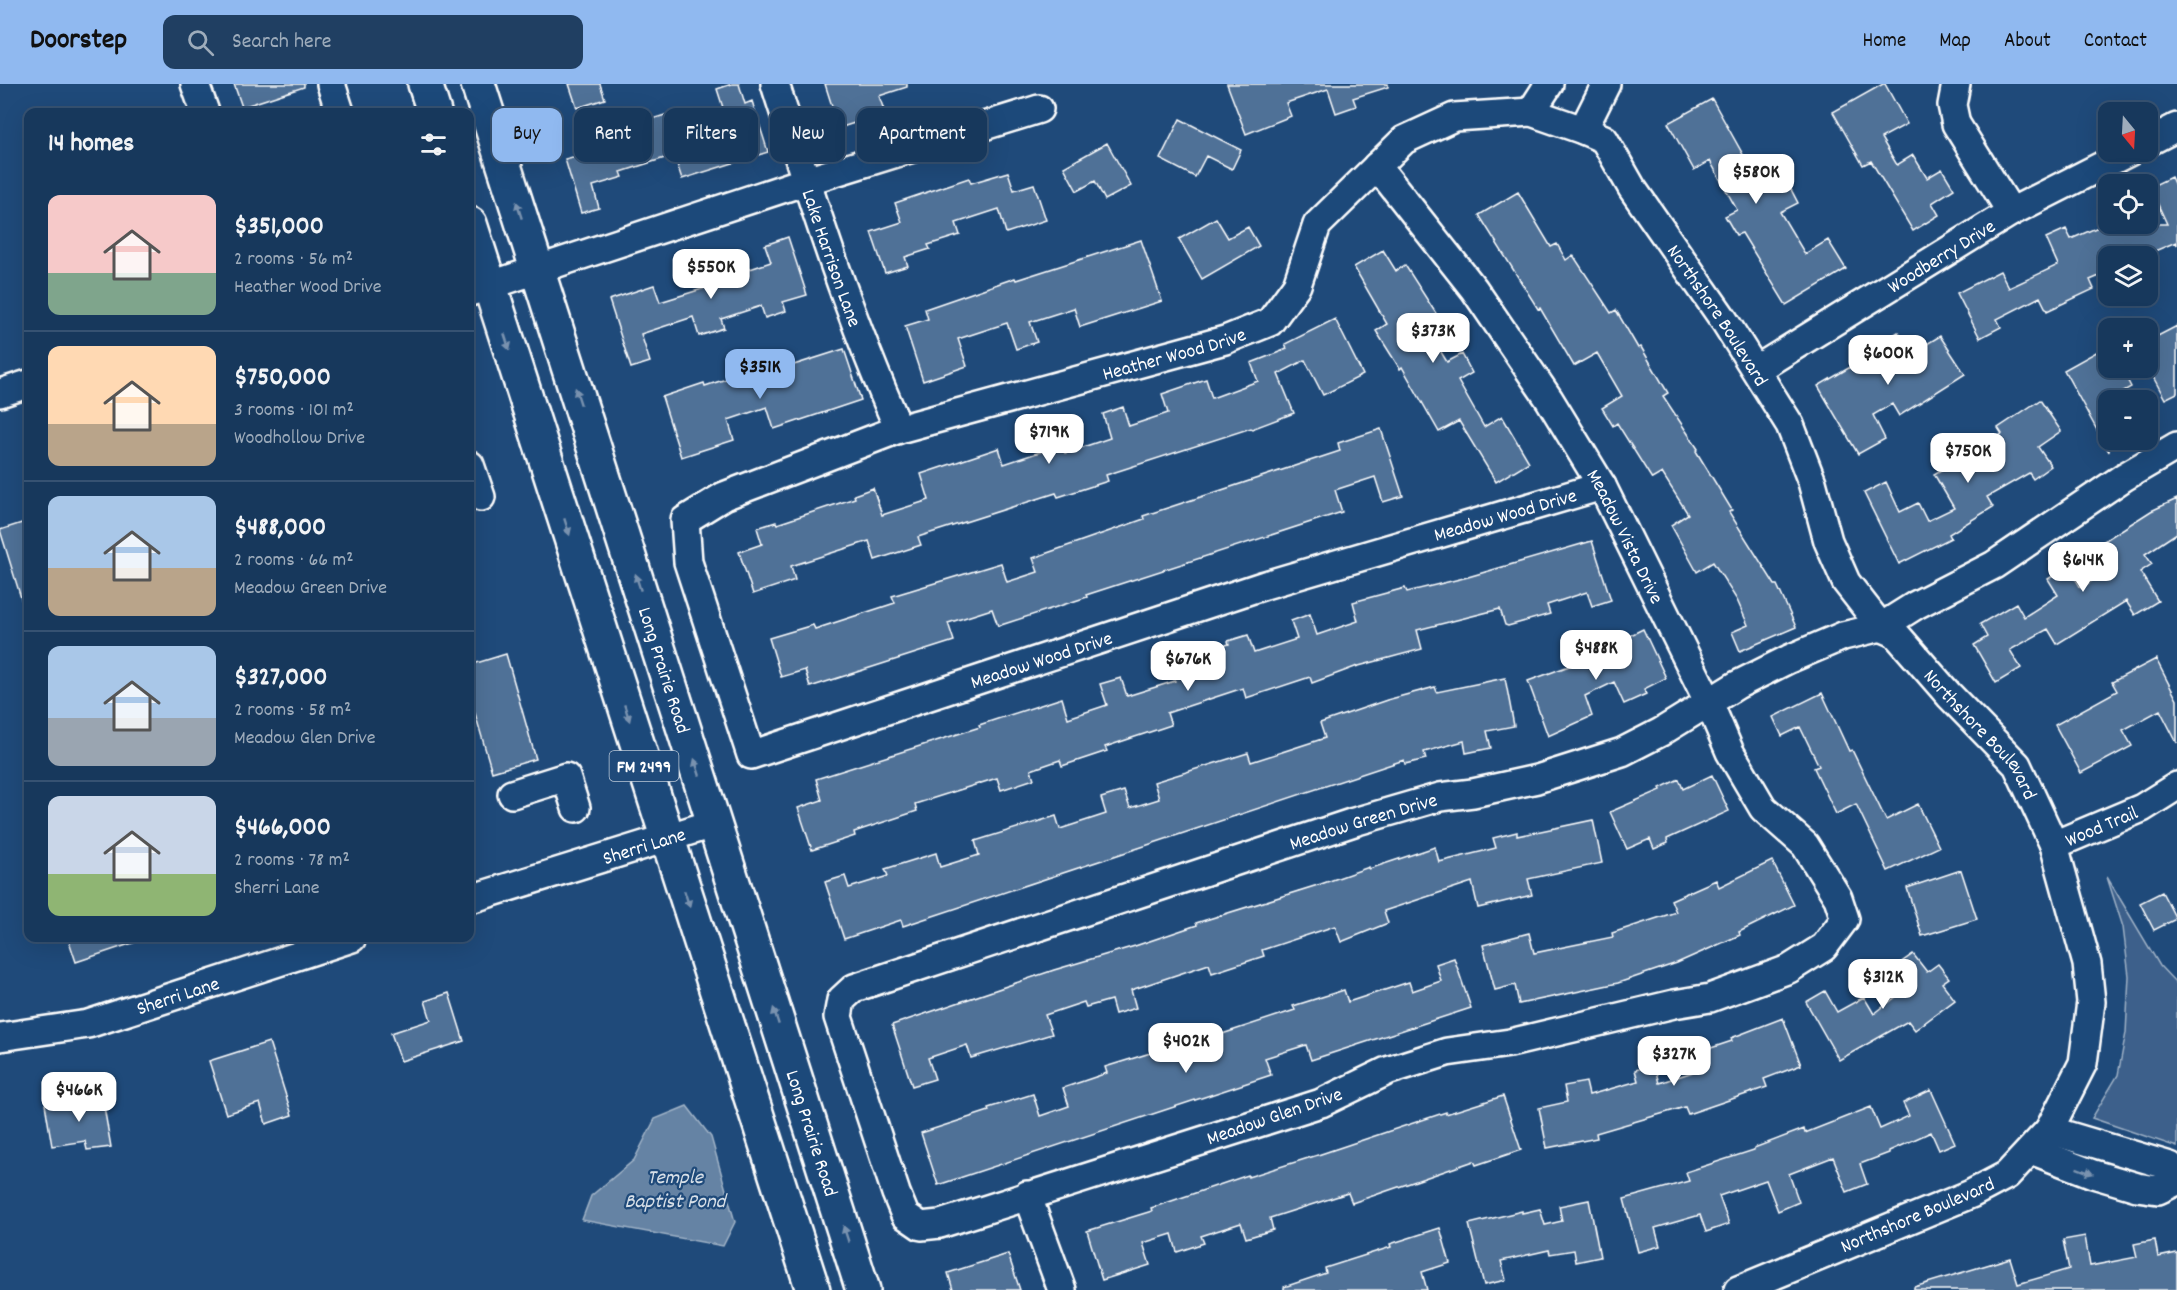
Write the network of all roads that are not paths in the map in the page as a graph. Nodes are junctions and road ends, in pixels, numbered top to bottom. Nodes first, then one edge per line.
1 (195, 84) edge
2 (331, 84) edge
3 (424, 84) edge
4 (478, 84) edge
5 (775, 84) edge
6 (1549, 84) edge
7 (1606, 84) edge
8 (1956, 84) edge
9 (204, 108) edge
10 (339, 108) edge
11 (433, 108) edge
12 (1039, 108) dead end
13 (1531, 112) junction
14 (2177, 127) edge
15 (1583, 130) junction
16 (2158, 137) edge
17 (2109, 162) edge
18 (1377, 166) junction
19 (806, 181) junction
20 (2011, 212) junction
21 (474, 253) edge
22 (538, 270) junction
23 (479, 289) edge
24 (1757, 369) junction
25 (24, 385) edge
26 (0, 393) edge
27 (899, 429) junction
28 (2177, 446) edge
29 (474, 477) edge
30 (1602, 486) junction
31 (481, 497) dead end
32 (685, 520) joint
33 (1881, 627) junction
34 (1709, 703) junction
35 (2177, 786) edge
36 (512, 794) dead end
37 (576, 808) dead end
38 (714, 823) junction
39 (667, 838) junction
40 (2054, 844) junction
41 (474, 898) edge
42 (1845, 919) joint
43 (340, 942) edge
44 (840, 1003) joint
45 (0, 1037) edge
46 (2049, 1130) junction
47 (2031, 1150) junction
48 (2177, 1180) edge
49 (1027, 1195) junction
50 (813, 1290) edge
51 (863, 1290) edge
52 (1062, 1290) edge
53 (1738, 1290) edge

1 - 9 street
2 - 10 street
3 - 11 main road
22 -> 4 main road, Long Prairie Road / FM 2499
5 - 19 street, Lake Harrison Lane
6 - 13 street
7 - 15 street
8 - 20 street
12 - 19 street
13 - 15 street, Heather Wood Drive
13 - 18 street, Heather Wood Drive
14 - 16 street
15 - 24 street, Northshore Boulevard
17 - 20 street, Woodberry Drive
18 - 27 street, Heather Wood Drive
18 - 30 street, Meadow Vista Drive
19 - 22 street
19 - 27 street, Lake Harrison Lane
20 - 24 street, Woodberry Drive
21 - 23 main road, FM 2499
22 - 23 street
38 -> 22 main road, Long Prairie Road / FM 2499
23 -> 39 main road, FM 2499
24 - 33 street, Northshore Boulevard
25 - 26 street
27 - 32 street, Heather Wood Drive
28 - 33 street, Meadow Green Drive
29 - 31 street
30 - 32 street, Meadow Wood Drive
30 - 34 street, Meadow Vista Drive
33 - 34 street, Meadow Green Drive
33 - 40 street, Northshore Boulevard
34 - 42 street, Meadow Vista Drive
34 - 44 street, Meadow Green Drive
35 - 40 street, Wood Trail
36 - 37 street
38 - 39 street, Sherri Lane
51 -> 38 main road, Long Prairie Road / FM 2499
39 - 41 street, Sherri Lane
39 -> 50 main road, FM 2499
40 - 46 street, Northshore Boulevard
42 - 49 street, Meadow Glen Drive
43 - 45 street, Sherri Lane
44 - 49 street, Meadow Glen Drive
46 - 47 street, Northshore Boulevard
46 - 48 street
47 -> 48 street
47 - 53 street, Northshore Boulevard
49 - 52 street

